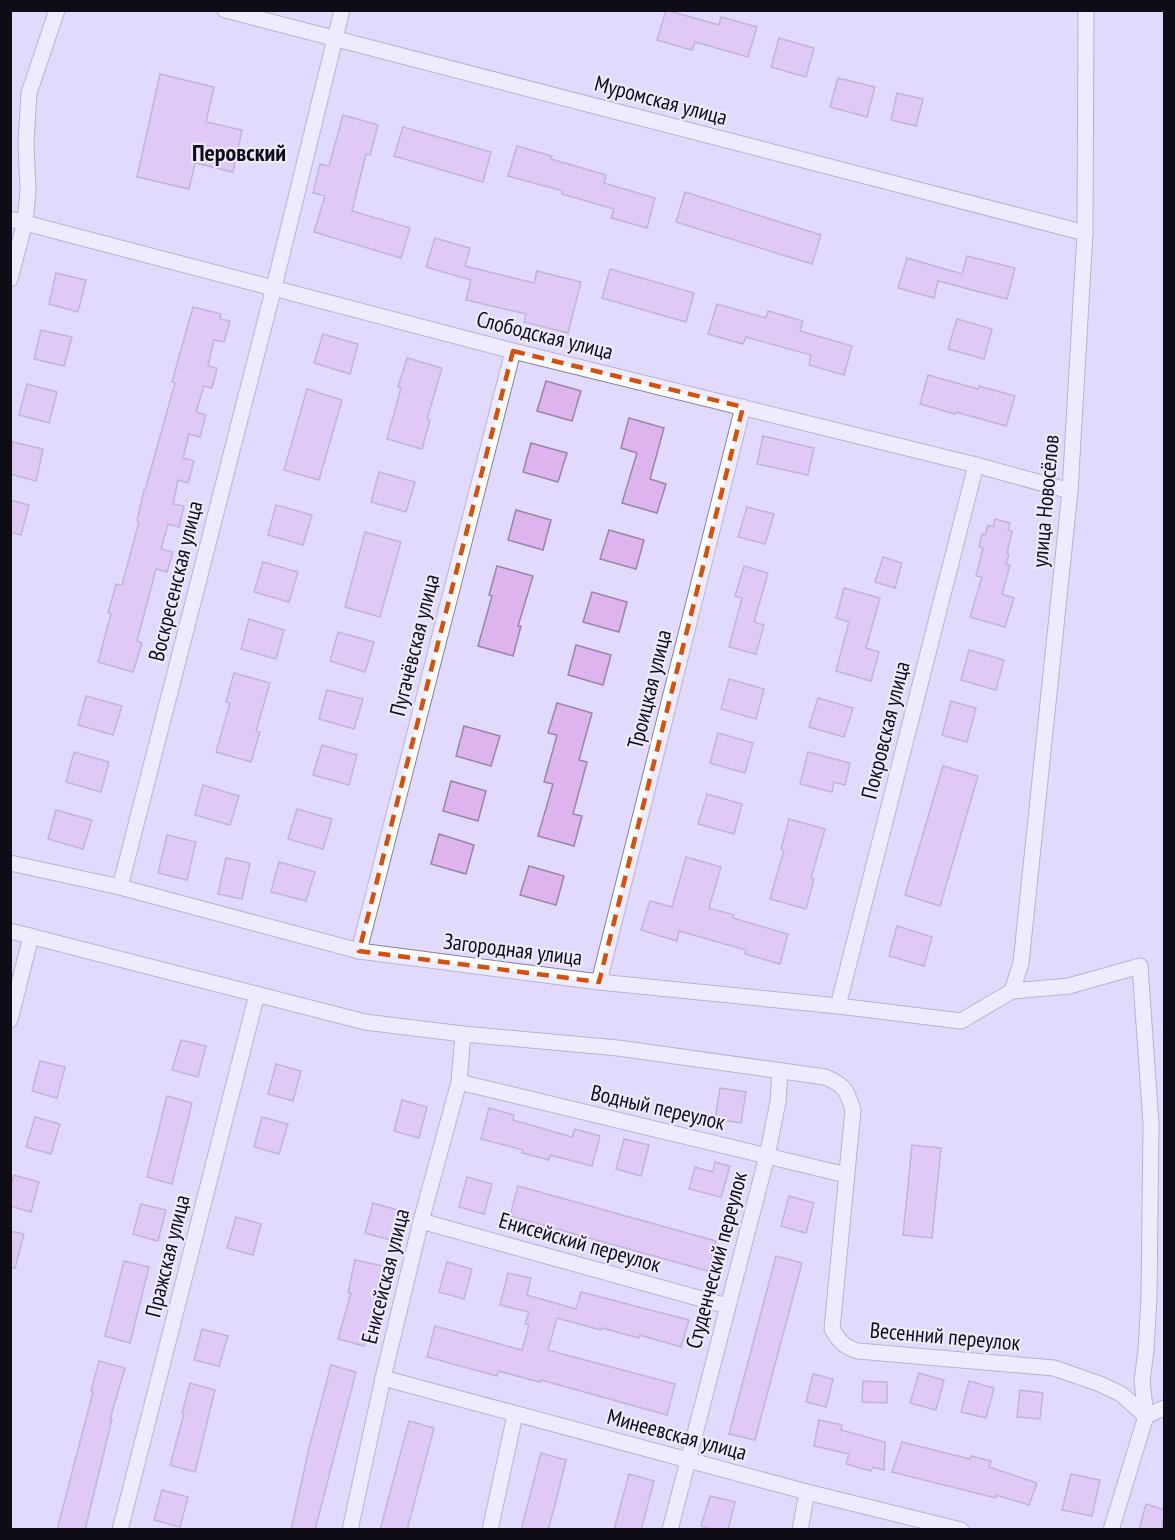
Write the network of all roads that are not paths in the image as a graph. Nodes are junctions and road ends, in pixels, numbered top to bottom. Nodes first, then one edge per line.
1 (57, 10) edge
2 (225, 10) edge
3 (342, 10) edge
4 (1086, 10) edge
5 (335, 39) junction
6 (18, 221) edge
7 (1085, 233) junction
8 (10, 279) edge
9 (274, 287) junction
10 (513, 351) junction
11 (743, 406) junction
12 (976, 465) junction
13 (1070, 491) junction
14 (10, 863) edge
15 (120, 887) junction
16 (10, 931) edge
17 (31, 936) junction
18 (359, 951) junction
19 (599, 982) junction
20 (1012, 991) junction
21 (257, 994) junction
22 (838, 1006) junction
23 (10, 1020) edge
24 (463, 1034) junction
25 (780, 1071) junction
26 (459, 1082) junction
27 (766, 1156) junction
28 (846, 1175) junction
29 (421, 1221) junction
30 (727, 1306) junction
31 (383, 1378) junction
32 (1164, 1408) edge
33 (515, 1415) junction
34 (1146, 1416) junction
35 (688, 1459) junction
36 (807, 1492) junction
37 (120, 1530) edge
38 (350, 1530) edge
39 (490, 1530) edge
40 (670, 1530) edge
41 (800, 1530) edge
42 (961, 1530) edge
43 (1111, 1530) edge

1 - 6 street
2 - 5 street, Муромская улица
3 - 5 street, Воскресенская улица
4 - 7 street, улица Новосёлов
5 - 7 street, Муромская улица
5 - 9 street, Воскресенская улица
6 - 8 street
6 - 9 street, Слободская улица
7 - 13 street, улица Новосёлов
9 - 10 street, Слободская улица
9 - 15 street, Воскресенская улица
10 - 11 street, Слободская улица
10 - 18 street, Пугачёвская улица
11 - 12 street, Слободская улица
11 - 19 street, Троицкая улица
12 - 13 street, Слободская улица
12 - 22 street, Покровская улица
13 - 20 street, улица Новосёлов
14 - 15 street, Загородная улица
15 - 18 street, Загородная улица
16 - 17 street
17 - 21 street
17 - 23 street
18 - 19 street, Загородная улица
19 - 22 street, Загородная улица
20 - 22 street, Загородная улица
20 - 34 street
21 - 24 street
21 - 37 street, Пражская улица
24 - 25 street
24 - 26 street, Енисейская улица
25 - 27 street, Студенческий переулок
25 - 28 street, Весенний переулок
26 - 27 street, Водный переулок
26 - 29 street, Енисейская улица
27 - 28 street, Водный переулок
27 - 30 street, Студенческий переулок
28 - 34 street, Весенний переулок
29 - 30 street, Енисейский переулок
29 - 31 street, Енисейская улица
30 - 35 street, Студенческий переулок
31 - 33 street, Минеевская улица
31 - 38 street, Енисейская улица
32 - 34 street
33 - 35 street, Минеевская улица
33 - 39 street
34 - 43 street
35 - 36 street, Минеевская улица
35 - 40 street, Студенческий переулок
36 - 41 street
36 - 42 street, Минеевская улица

